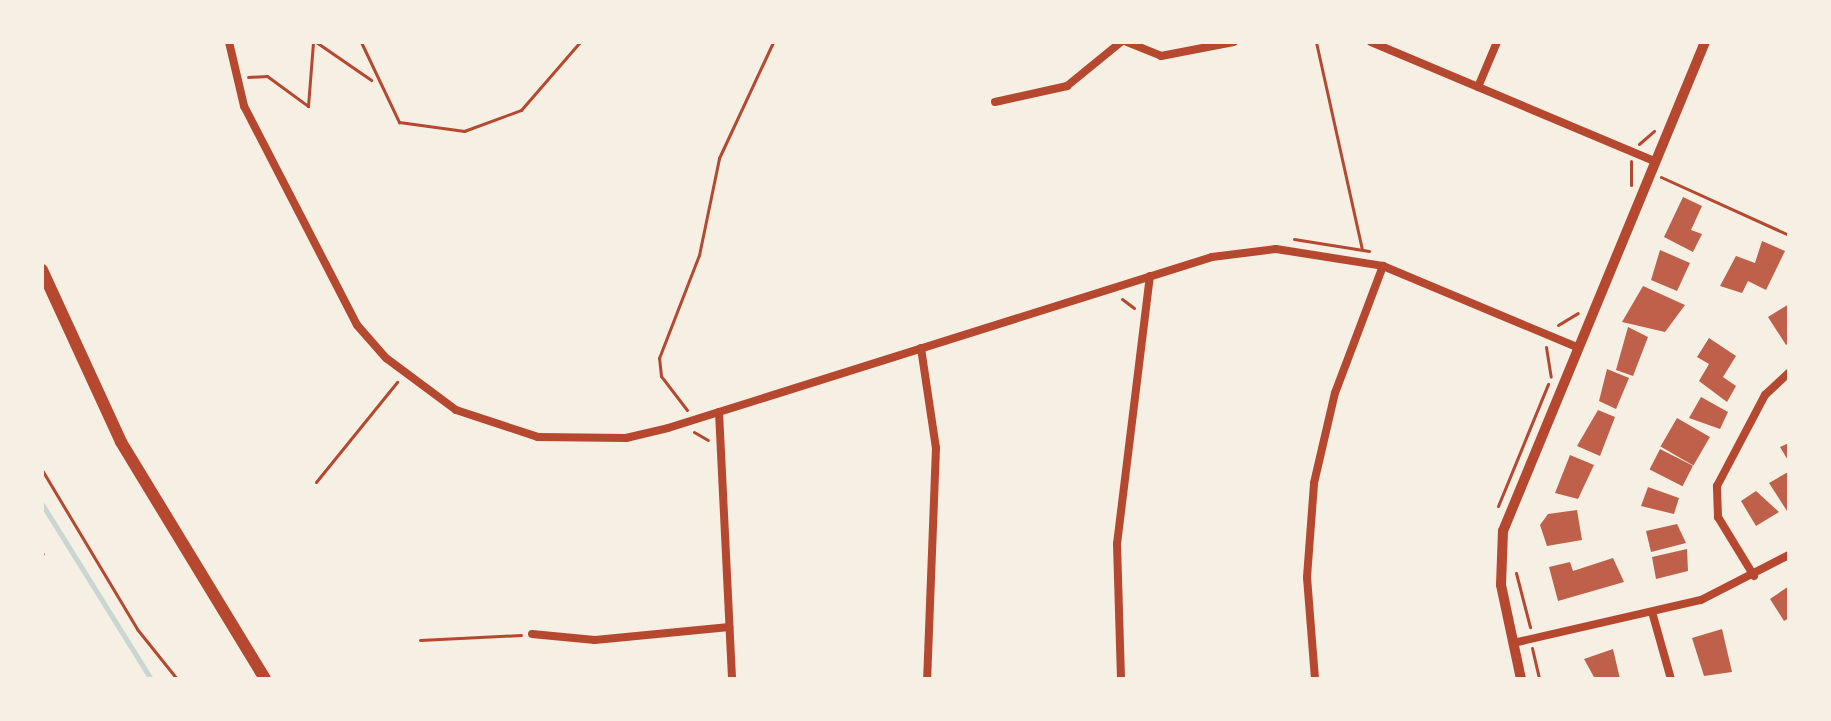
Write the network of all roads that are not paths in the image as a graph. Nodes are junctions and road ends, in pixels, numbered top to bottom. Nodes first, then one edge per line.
1 (229, 42) edge
2 (1124, 42) edge
3 (1234, 42) edge
4 (1371, 42) edge
5 (1497, 42) edge
6 (1705, 42) edge
7 (1478, 87) junction
8 (995, 102) dead end
9 (1656, 162) junction
10 (1383, 266) junction
11 (42, 270) edge
12 (1150, 276) junction
13 (1577, 347) junction
14 (921, 348) junction
15 (1789, 373) edge
16 (719, 412) junction
17 (1789, 555) edge
18 (1754, 576) junction
19 (1652, 612) junction
20 (729, 627) junction
21 (532, 634) road end
22 (1513, 643) junction
23 (265, 679) edge
24 (732, 679) edge
25 (927, 679) edge
26 (1121, 679) edge
27 (1315, 679) edge
28 (1521, 679) edge
29 (1671, 679) edge

1 - 16 street
2 - 3 street
2 - 8 street
4 - 7 street
5 - 7 street
6 - 9 street
7 - 9 street
9 - 13 street
10 - 12 street
10 - 13 street
10 - 27 street
11 - 23 main road
12 - 14 street
12 - 26 street
13 - 22 street
14 - 16 street
14 - 25 street
15 - 18 street
16 - 20 street
17 - 18 street
18 - 19 street
19 - 22 street
19 - 29 street
20 - 21 street
20 - 24 street
22 - 28 street

